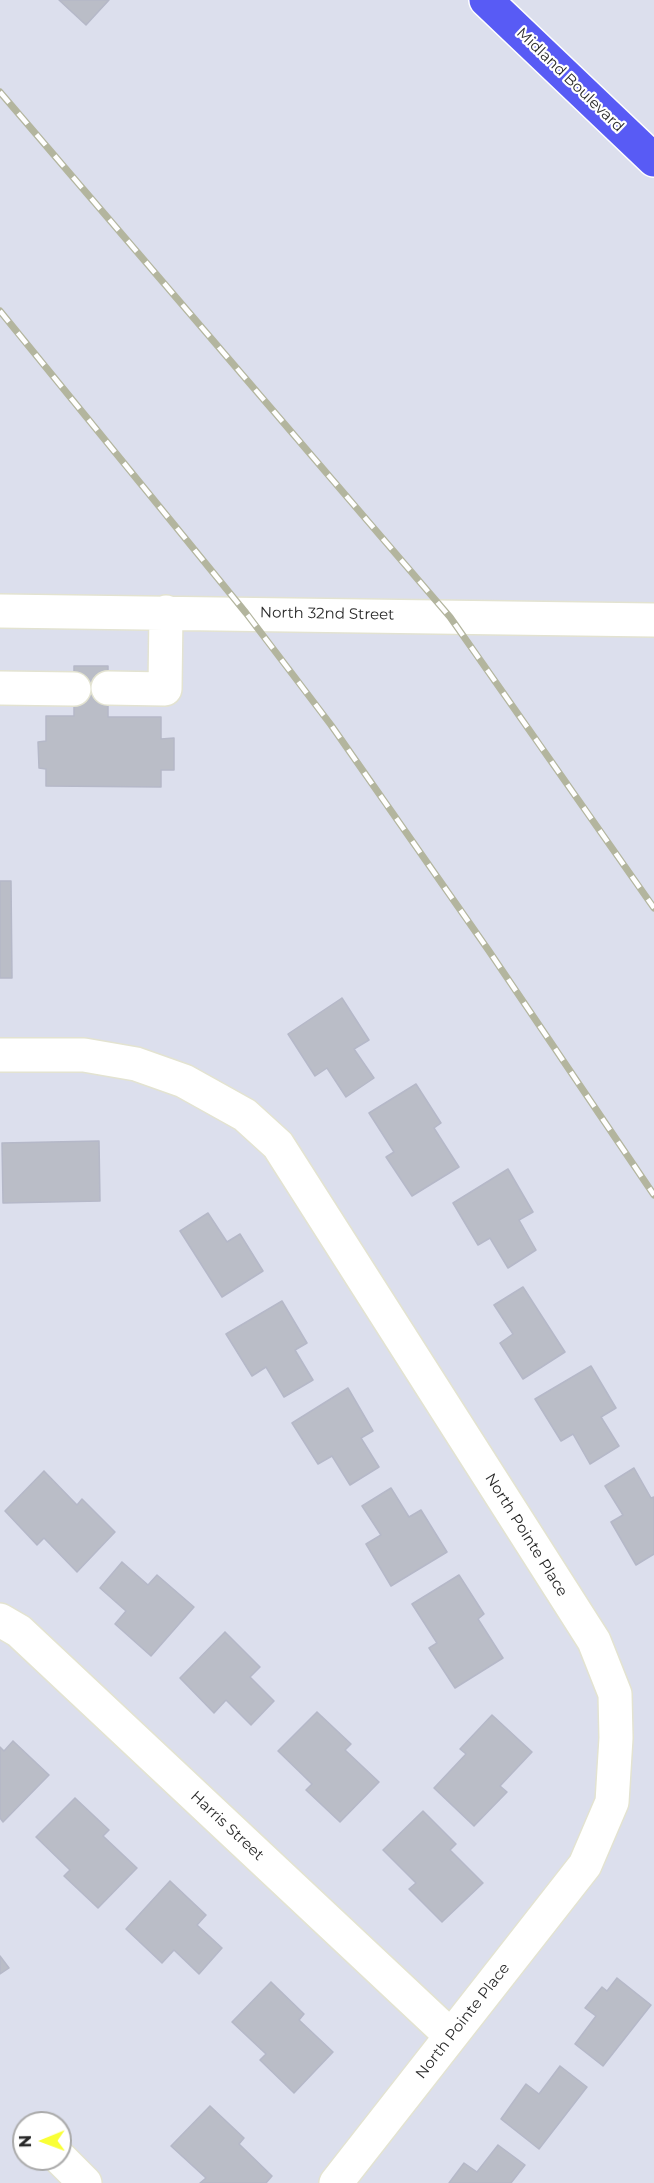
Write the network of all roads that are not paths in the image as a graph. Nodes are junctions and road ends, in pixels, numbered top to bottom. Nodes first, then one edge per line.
1 (486, 0) edge
2 (654, 160) edge
3 (0, 611) edge
4 (166, 612) junction
5 (654, 620) edge
6 (0, 688) edge
7 (108, 688) dead end
8 (74, 689) dead end
9 (0, 1055) edge
10 (0, 1620) edge
11 (451, 2036) junction
12 (72, 2170) edge
13 (85, 2183) edge
14 (336, 2183) edge

1 - 2 main road, Midland Boulevard
3 - 4 street, North 32nd Street
4 - 5 street, North 32nd Street
4 - 7 street
6 - 8 street
9 - 11 street, North Pointe Place
10 - 11 street, Harris Street
11 - 14 street, North Pointe Place
12 - 13 street

